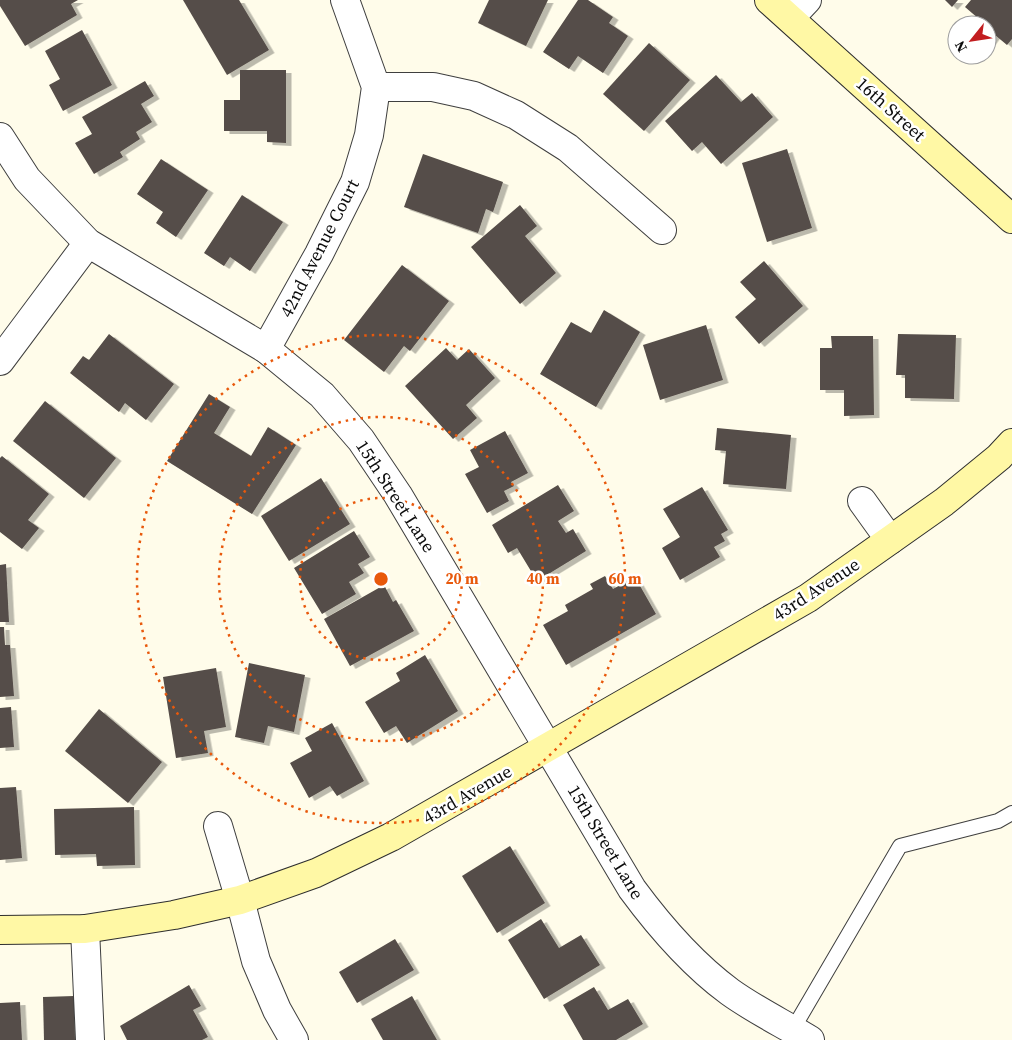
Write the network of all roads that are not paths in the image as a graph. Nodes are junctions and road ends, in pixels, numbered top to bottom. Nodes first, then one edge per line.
1 (346, 0) edge
2 (769, 0) edge
3 (798, 9) edge
4 (376, 86) junction
5 (0, 137) edge
6 (1012, 219) edge
7 (662, 230) dead end
8 (88, 243) junction
9 (266, 349) junction
10 (0, 361) edge
11 (1012, 443) edge
12 (862, 501) dead end
13 (890, 540) junction
14 (549, 747) junction
15 (1012, 813) edge
16 (218, 826) dead end
17 (240, 900) junction
18 (84, 929) junction
19 (0, 930) edge
20 (796, 1036) edge
21 (90, 1040) edge
22 (294, 1040) edge

1 - 4 street, 42nd Avenue Court
2 - 3 street, 16th Street
3 - 6 street, 16th Street
4 - 7 street
4 - 9 street, 42nd Avenue Court
5 - 8 street, 15th Street Lane
8 - 9 street, 15th Street Lane
8 - 10 street
9 - 14 street, 15th Street Lane
11 - 13 street, 43rd Avenue
12 - 13 street
13 - 14 street, 43rd Avenue
14 - 17 street, 43rd Avenue
14 - 20 street, 15th Street Lane
15 - 20 lane
16 - 17 street
17 - 18 street, 43rd Avenue
17 - 22 street
18 - 19 street, 43rd Avenue
18 - 21 street

